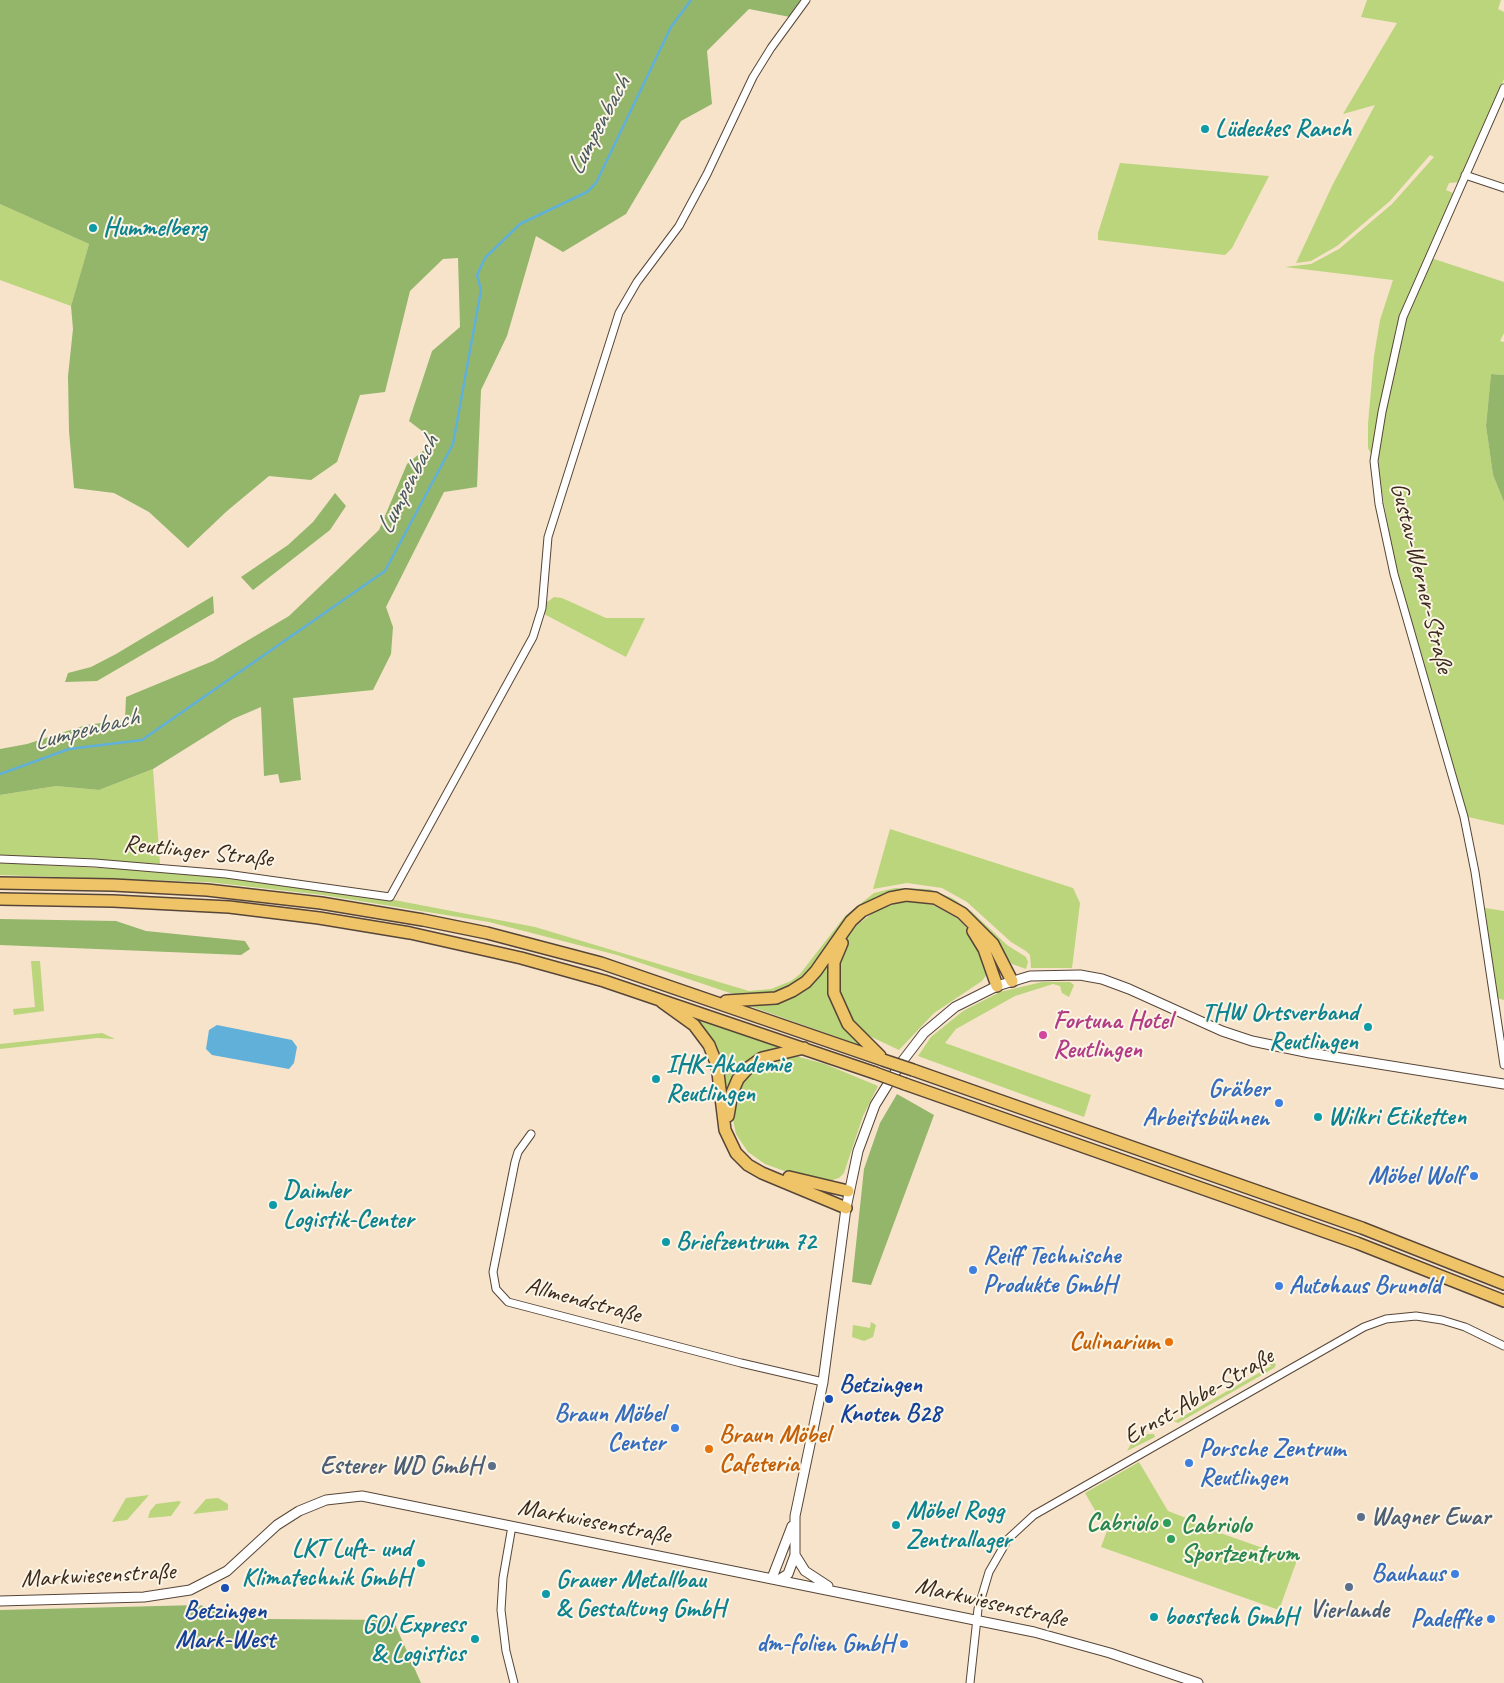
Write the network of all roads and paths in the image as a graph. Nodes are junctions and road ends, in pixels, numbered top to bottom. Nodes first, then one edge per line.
1 (806, 0) edge
2 (1504, 88) edge
3 (1466, 175) junction
4 (1504, 188) edge
5 (0, 859) edge
6 (0, 884) edge
7 (0, 899) edge
8 (1012, 981) junction
9 (997, 986) junction
10 (654, 997) junction
11 (718, 1002) junction
12 (804, 1048) junction
13 (883, 1059) junction
14 (1504, 1065) edge
15 (1504, 1084) edge
16 (531, 1134) dead end
17 (848, 1191) junction
18 (846, 1208) junction
19 (1504, 1284) edge
20 (1504, 1301) edge
21 (1504, 1346) edge
22 (822, 1382) junction
23 (795, 1516) junction
24 (512, 1526) junction
25 (795, 1554) junction
26 (776, 1579) junction
27 (832, 1590) junction
28 (0, 1601) edge
29 (977, 1619) junction
30 (514, 1683) edge
31 (970, 1683) edge
32 (1198, 1683) edge

1 - 5 street, Reutlinger Straße
2 - 3 street, Gustav-Werner-Straße
3 - 4 street
3 - 14 street, Gustav-Werner-Straße
6 - 11 highway
7 - 10 highway
8 - 9 street
8 - 11 highway
8 - 15 street
9 - 13 highway
9 - 17 street
10 - 12 highway
10 - 18 highway
11 - 13 highway
12 - 17 highway
12 - 20 highway, bridge
13 - 19 highway, bridge
16 - 22 street, Allmendstraße
17 - 18 street
18 - 22 street
21 - 29 street, Ernst-Abbe-Straße
22 - 23 street
23 - 25 street
23 - 26 street
24 - 26 street, Markwiesenstraße
24 - 28 street, Markwiesenstraße
24 - 30 street
25 - 26 street
25 - 27 street
26 - 27 street, Markwiesenstraße
27 - 29 street, Markwiesenstraße
29 - 31 street, Ernst-Abbe-Straße
29 - 32 street, Markwiesenstraße

